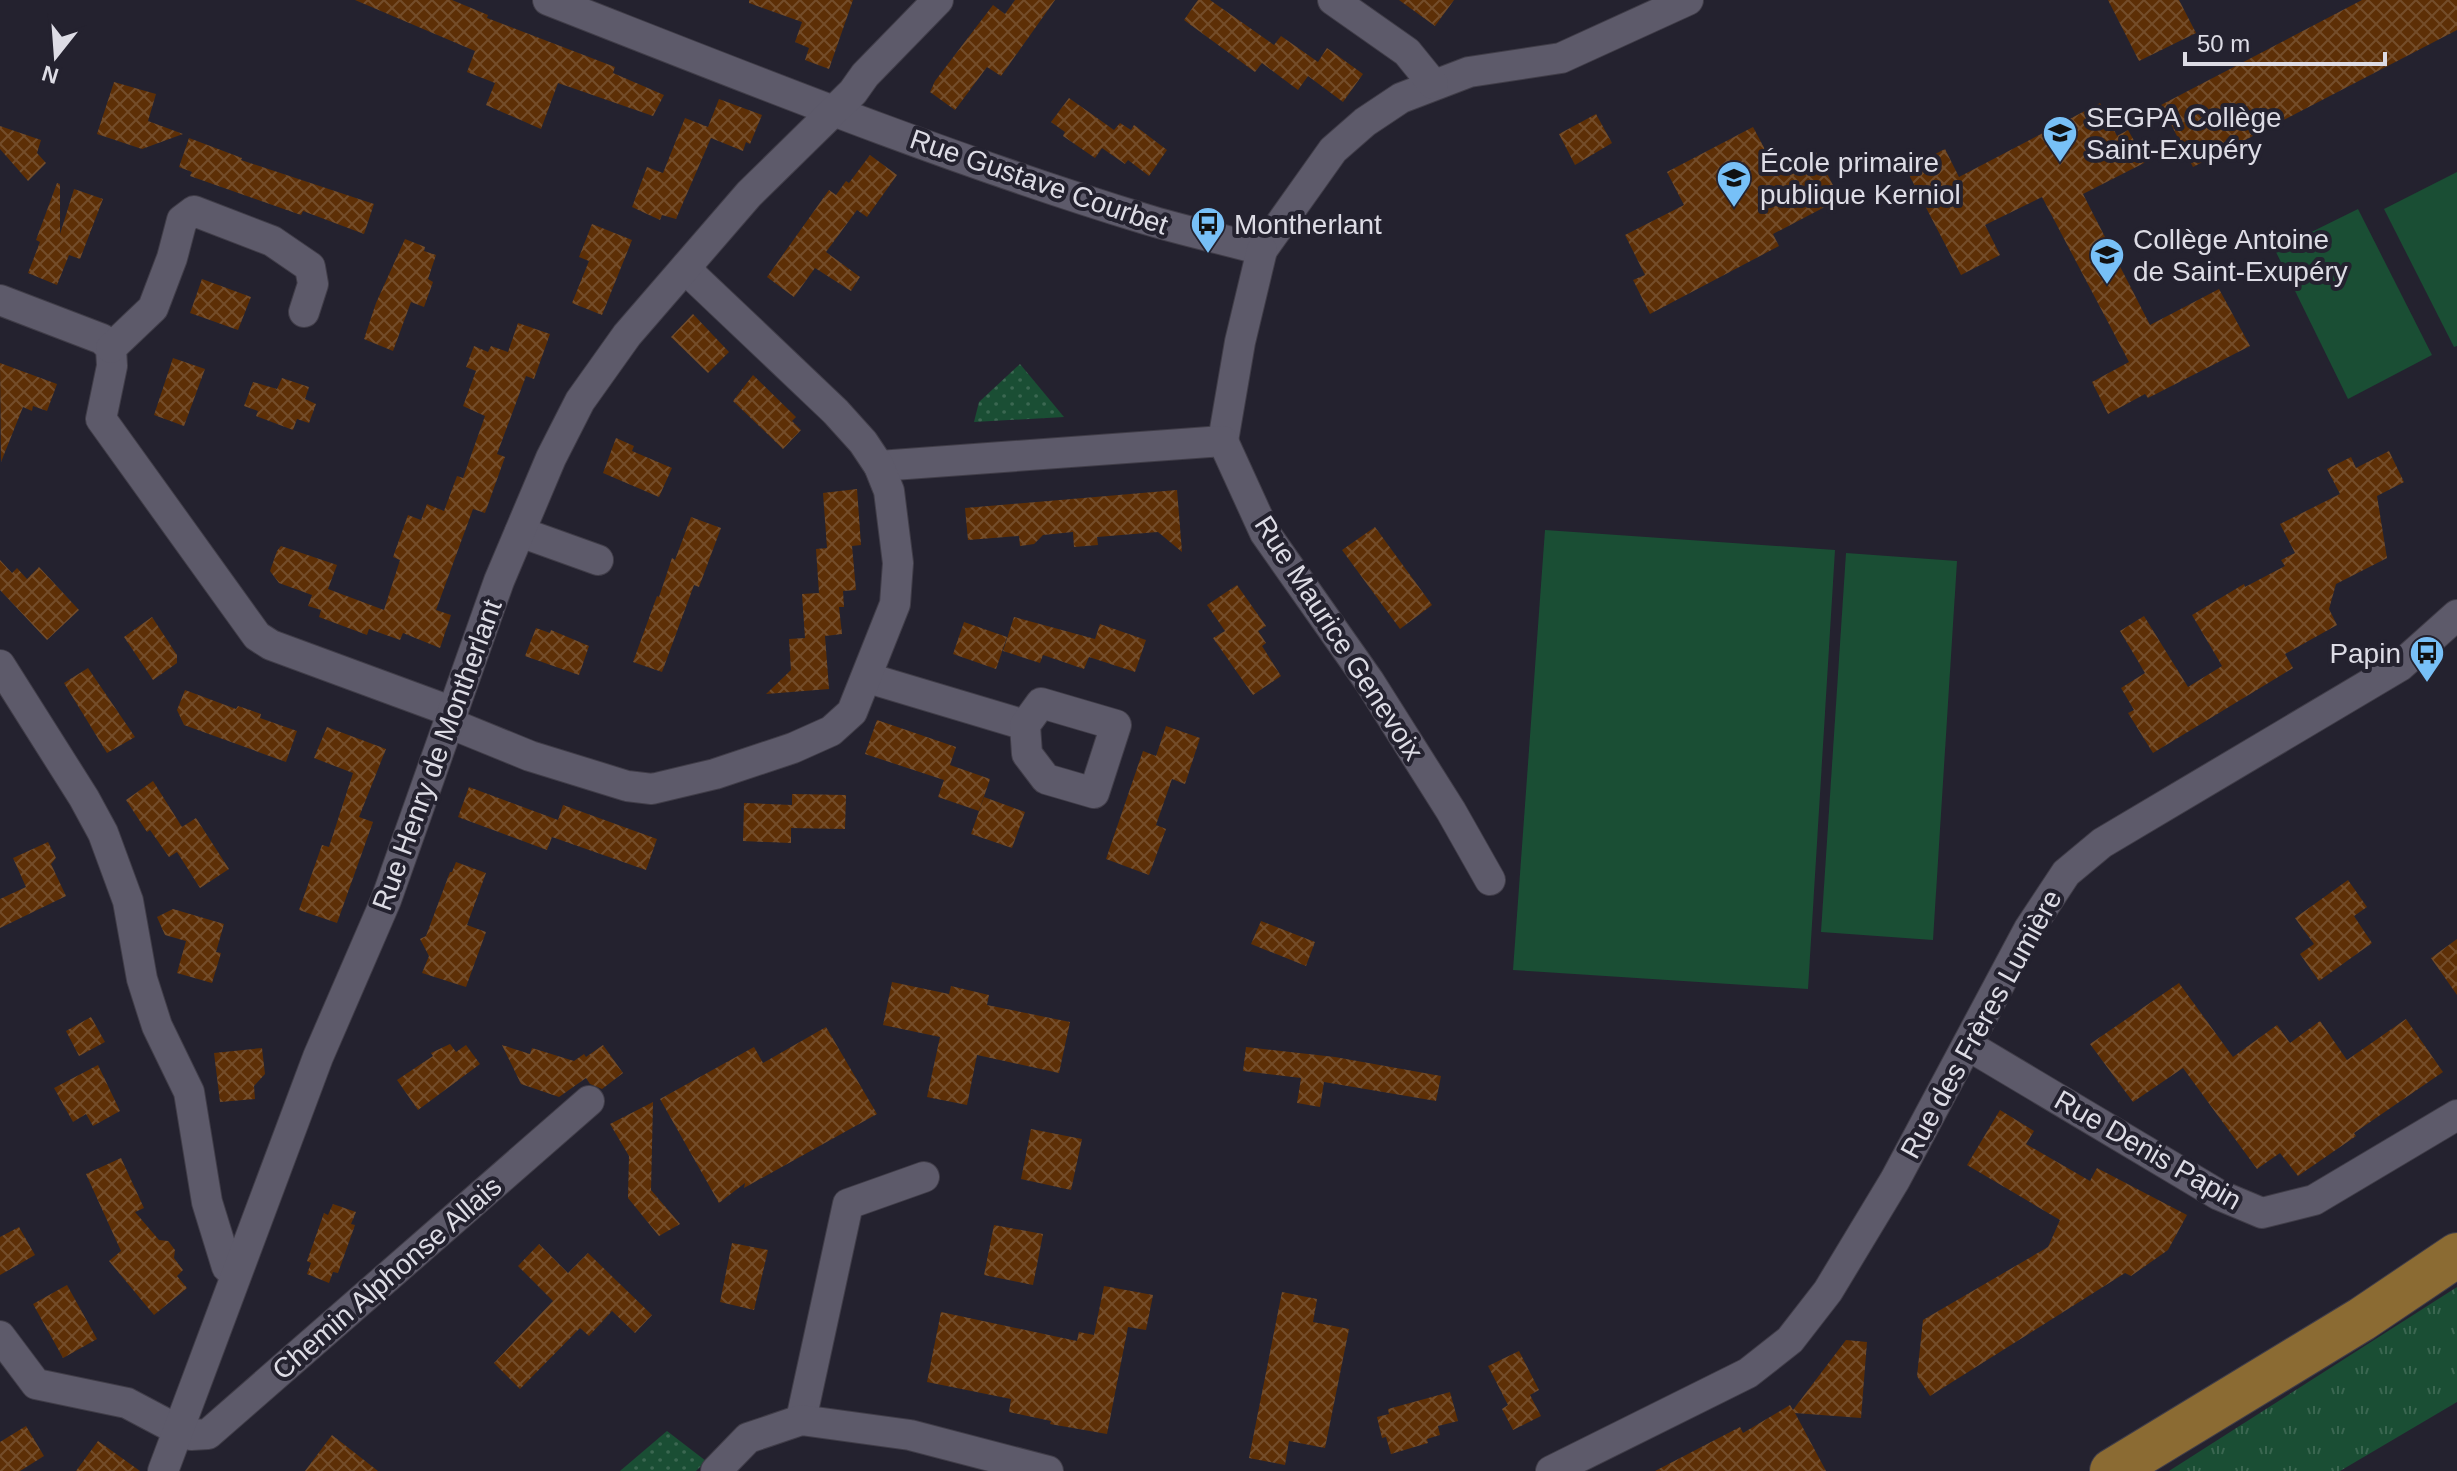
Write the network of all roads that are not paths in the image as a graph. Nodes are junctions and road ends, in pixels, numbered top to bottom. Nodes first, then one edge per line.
1 (548, 0) edge
2 (938, 0) edge
3 (1333, 0) edge
4 (1688, 0) edge
5 (1433, 84) junction
6 (833, 111) junction
7 (1262, 250) junction
8 (687, 266) junction
9 (0, 300) edge
10 (304, 312) dead end
11 (111, 348) junction
12 (1223, 441) junction
13 (879, 466) junction
14 (520, 532) junction
15 (598, 560) dead end
16 (2457, 615) edge
17 (0, 665) edge
18 (868, 678) junction
19 (451, 717) junction
20 (1025, 725) dead end
21 (1490, 880) dead end
22 (1969, 1046) junction
23 (589, 1101) dead end
24 (2457, 1115) edge
25 (924, 1177) dead end
26 (2457, 1255) edge
27 (236, 1274) junction
28 (0, 1336) edge
29 (12, 1375) edge
30 (801, 1420) junction
31 (178, 1430) junction
32 (163, 1471) edge
33 (716, 1471) edge
34 (1048, 1471) edge
35 (1551, 1471) edge
36 (2112, 1471) edge

1 - 6 street, Rue Gustave Courbet
2 - 6 street, Rue Henry de Montherlant
3 - 5 street
4 - 5 street
5 - 7 street
6 - 7 street, Rue Gustave Courbet
6 - 8 street, Rue Henry de Montherlant
7 - 12 street
8 - 13 street
8 - 14 street, Rue Henry de Montherlant
9 - 11 street
10 - 11 street
11 - 19 street
12 - 13 street
12 - 21 street, Rue Maurice Genevoix
13 - 18 street
14 - 15 street
14 - 19 street, Rue Henry de Montherlant
16 - 22 street, Rue des Frères Lumière
17 - 27 street
18 - 19 street
18 - 20 street
19 - 27 street, Rue Henry de Montherlant
22 - 24 street, Rue Denis Papin
22 - 35 street, Rue des Frères Lumière
23 - 31 street, Chemin Alphonse Allais
25 - 30 street
26 - 36 main road
27 - 31 street, Rue Henry de Montherlant
28 - 29 street
29 - 31 street
30 - 33 street
30 - 34 street
31 - 32 street, Rue Henry de Montherlant

